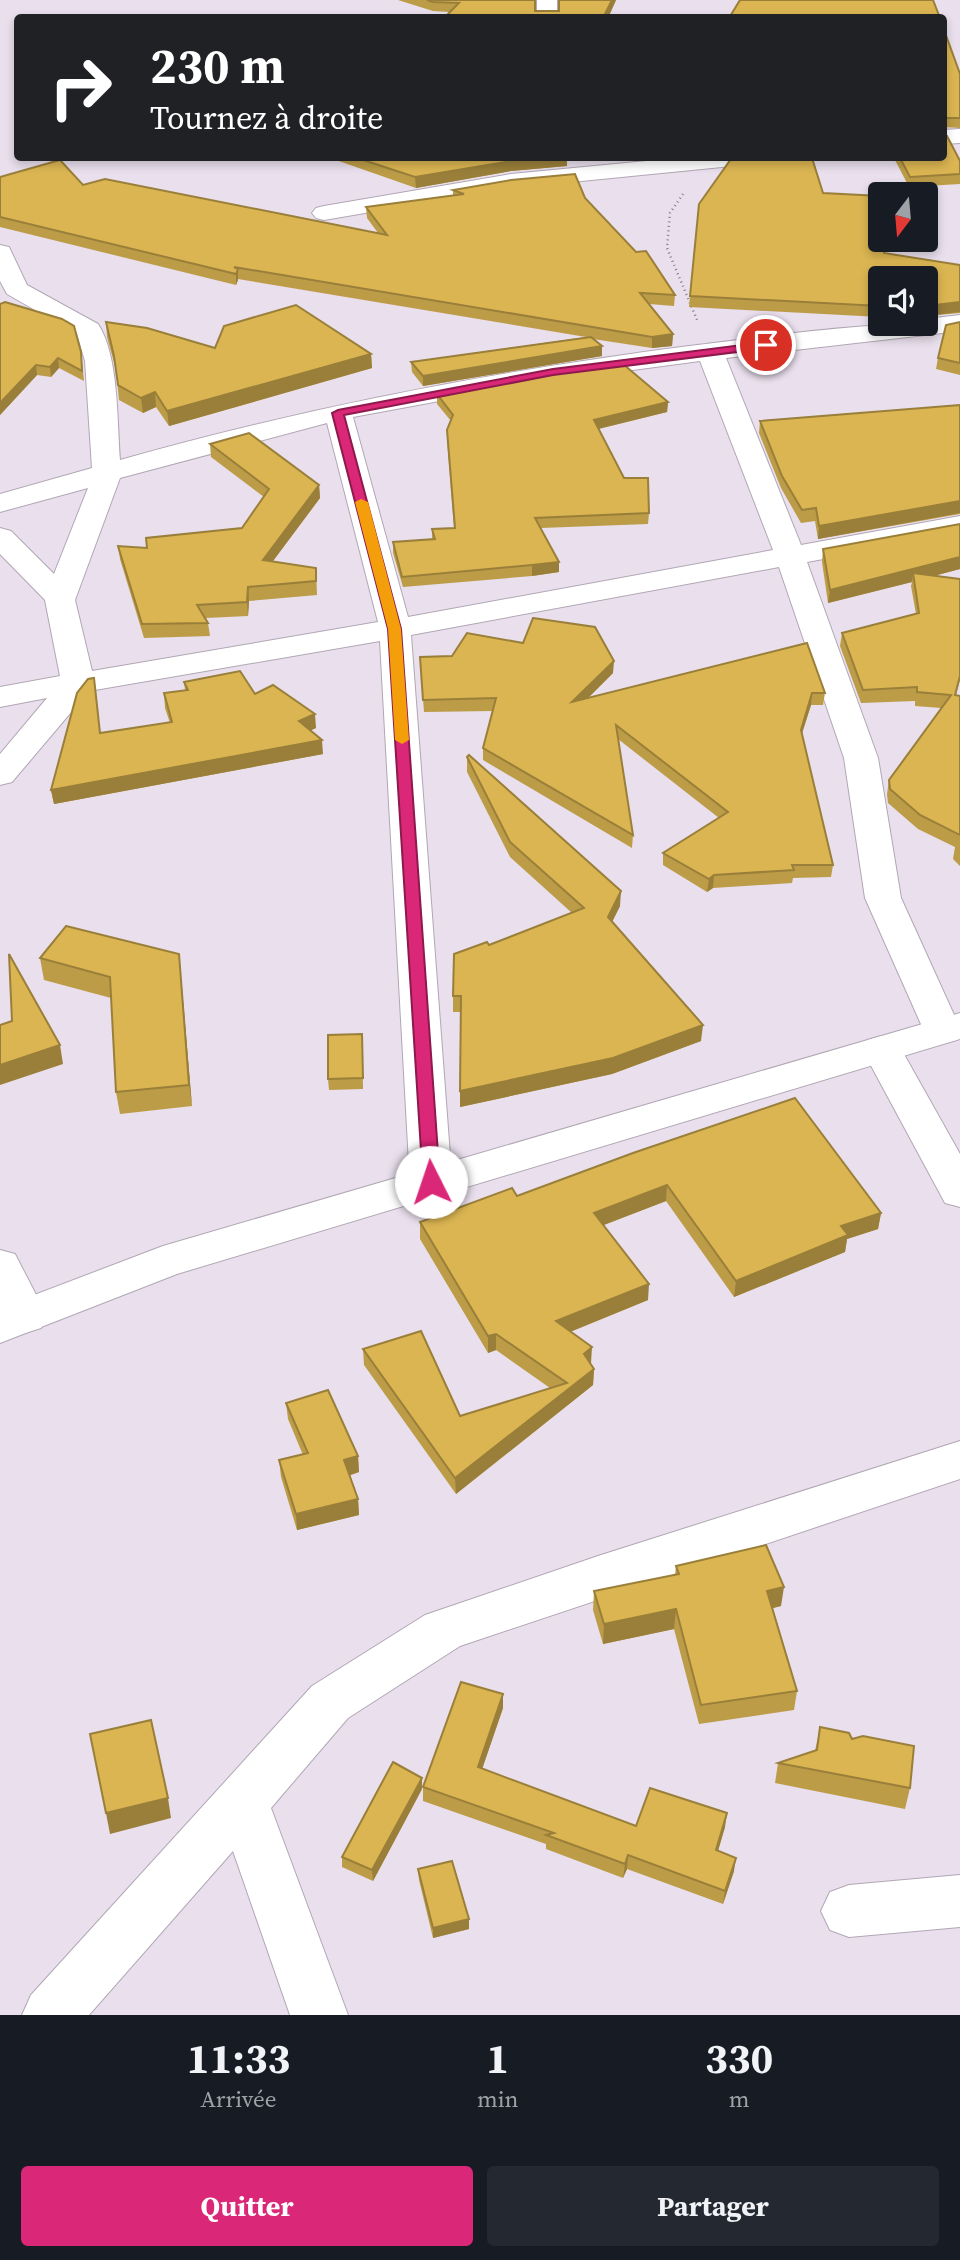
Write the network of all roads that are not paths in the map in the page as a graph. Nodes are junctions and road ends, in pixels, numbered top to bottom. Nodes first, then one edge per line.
1 (706, 161) edge
2 (324, 213) dead end
3 (0, 252) edge
4 (960, 323) edge
5 (710, 352) junction
6 (338, 413) junction
7 (107, 475) junction
8 (0, 503) edge
9 (960, 525) edge
10 (0, 537) edge
11 (789, 554) junction
12 (60, 600) junction
13 (395, 629) junction
14 (78, 683) junction
15 (0, 697) edge
16 (0, 775) edge
17 (951, 1028) edge
18 (882, 1049) junction
19 (431, 1182) junction
20 (960, 1192) edge
21 (0, 1266) edge
22 (13, 1321) edge
23 (960, 1460) edge
24 (242, 1802) junction
25 (960, 1901) edge
26 (849, 1911) dead end
27 (51, 2015) edge
28 (319, 2015) edge

1 - 2 street
3 - 7 street
4 - 5 street
5 - 6 street
5 - 11 street
6 - 7 street
6 - 13 street
7 - 8 street
7 - 12 street
9 - 11 street
10 - 12 street
11 - 13 street
11 - 17 street
12 - 14 street
13 - 14 street
13 - 19 street
14 - 15 street
14 - 16 street
17 - 18 street
18 - 19 street
18 - 20 street
19 - 22 street
21 - 22 street
23 - 24 street
24 - 27 street
24 - 28 street
25 - 26 street

